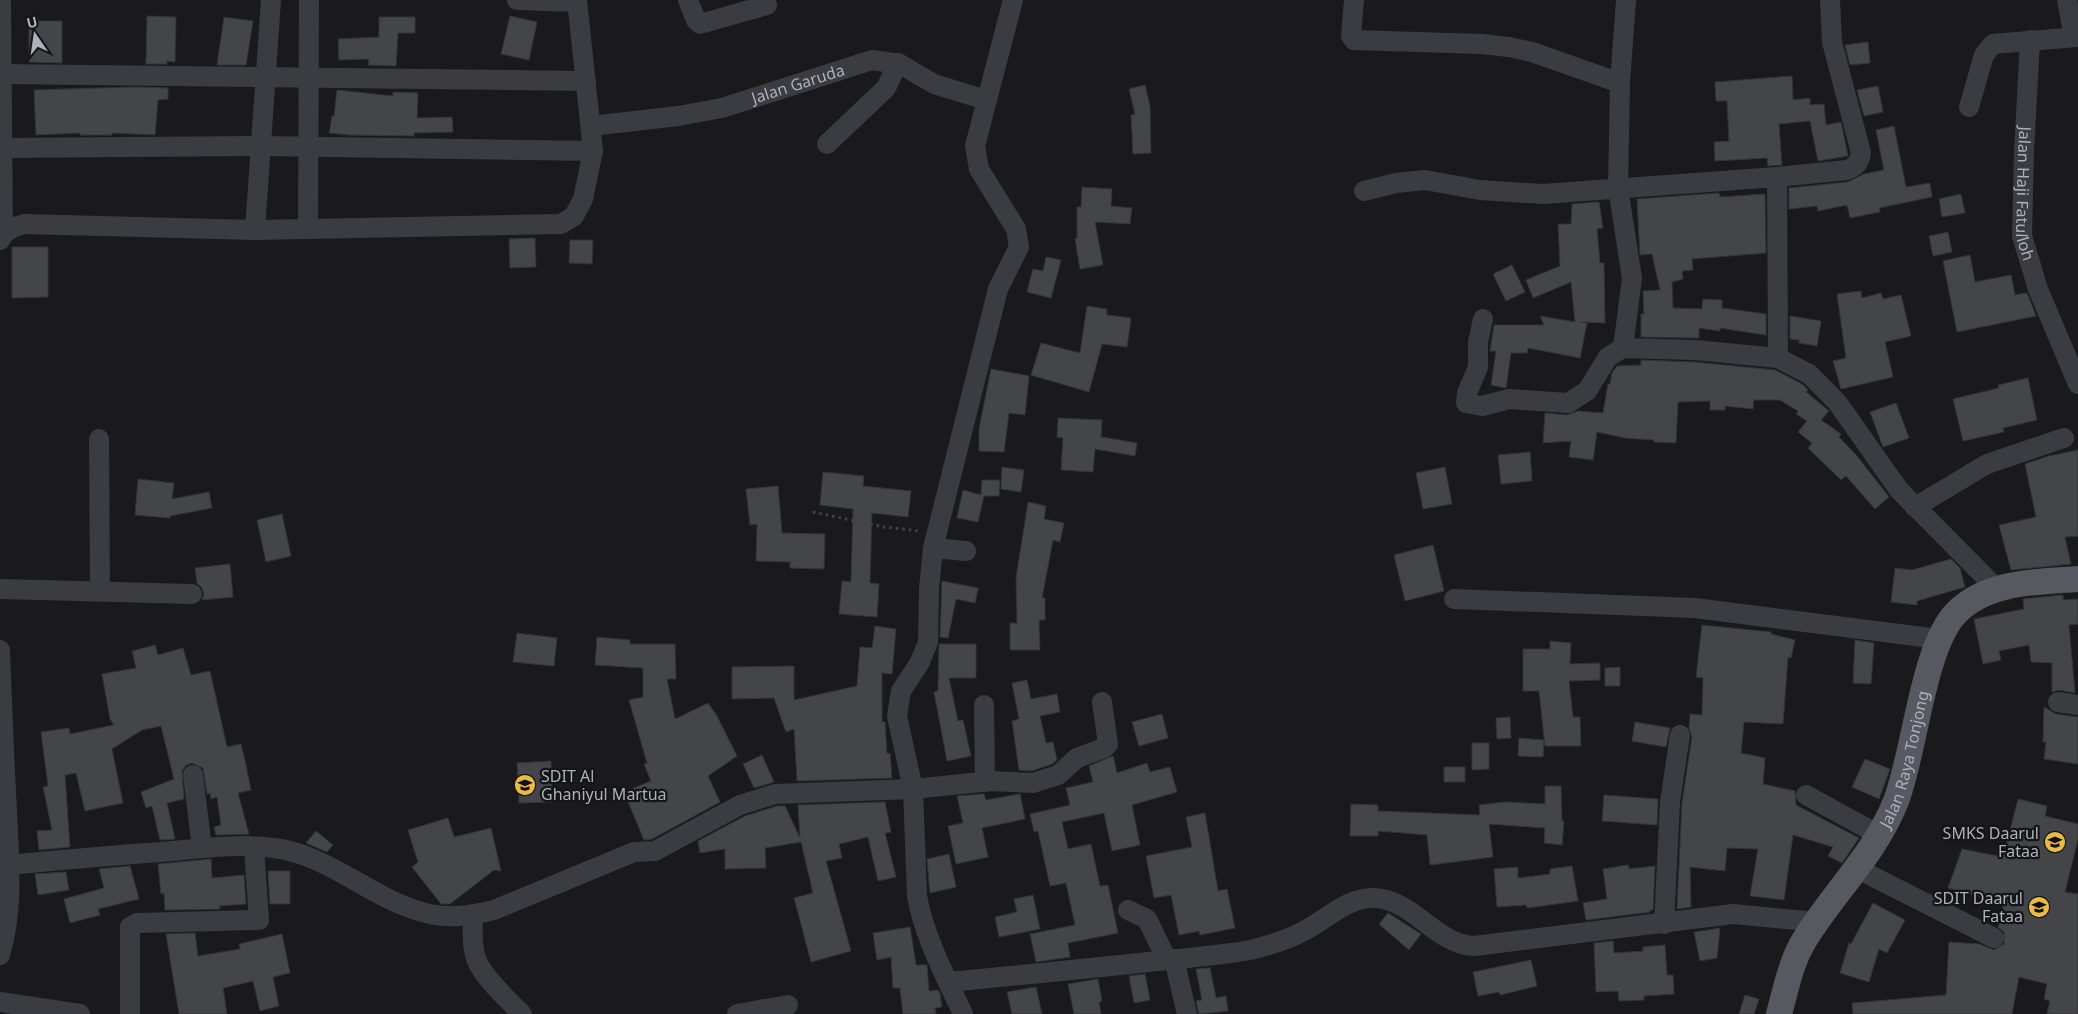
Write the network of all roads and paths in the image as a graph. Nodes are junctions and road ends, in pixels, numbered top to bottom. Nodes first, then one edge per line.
1 (1, 0) edge
2 (271, 0) edge
3 (309, 0) edge
4 (517, 0) edge
5 (688, 0) edge
6 (1013, 0) edge
7 (1354, 0) edge
8 (1626, 0) edge
9 (1830, 0) edge
10 (2067, 0) edge
11 (577, 1) edge
12 (767, 5) dead end
13 (2076, 37) edge
14 (2030, 40) junction
15 (898, 63) junction
16 (2, 74) junction
17 (266, 76) junction
18 (308, 77) junction
19 (586, 81) junction
20 (1620, 83) junction
21 (986, 100) junction
22 (1969, 107) dead end
23 (591, 126) junction
24 (827, 144) dead end
25 (261, 146) junction
26 (307, 147) junction
27 (2, 148) junction
28 (594, 151) junction
29 (1776, 177) junction
30 (1618, 188) junction
31 (1364, 191) dead end
32 (308, 228) junction
33 (256, 230) junction
34 (2, 237) edge
35 (1483, 319) dead end
36 (1623, 348) junction
37 (1778, 358) junction
38 (2078, 384) edge
39 (2064, 438) dead end
40 (98, 439) dead end
41 (1915, 507) junction
42 (813, 512) dead end
43 (935, 540) junction
44 (966, 551) dead end
45 (2078, 579) edge
46 (1997, 588) junction
47 (0, 589) edge
48 (100, 591) junction
49 (192, 594) dead end
50 (1454, 600) dead end
51 (1939, 639) junction
52 (0, 650) edge
53 (1102, 702) dead end
54 (984, 705) dead end
55 (1680, 736) dead end
56 (192, 775) dead end
57 (985, 782) junction
58 (914, 789) junction
59 (1806, 795) dead end
60 (1879, 835) junction
61 (254, 847) junction
62 (202, 848) junction
63 (9, 864) junction
64 (1858, 869) junction
65 (1128, 910) dead end
66 (473, 914) junction
67 (1817, 922) junction
68 (1664, 924) junction
69 (1994, 938) dead end
70 (0, 955) edge
71 (1171, 960) junction
72 (949, 982) junction
73 (0, 1002) edge
74 (788, 1005) dead end
75 (80, 1014) edge
76 (130, 1014) edge
77 (522, 1014) edge
78 (737, 1014) edge
79 (963, 1014) edge
80 (1187, 1014) edge
81 (1778, 1014) edge

1 - 16 street
2 - 17 street
3 - 18 street
4 - 11 street
5 - 12 street
6 - 21 street
7 - 20 street
8 - 20 street
9 - 29 street
10 - 13 street
11 - 19 street
13 - 14 street
14 - 22 street
14 - 38 street, Jalan Haji Fatulloh
15 - 21 street
15 - 23 street, Jalan Garuda
15 - 24 street
16 - 17 street
16 - 27 street
17 - 18 street
17 - 25 street
18 - 19 street
18 - 26 street
19 - 23 street
20 - 30 street
21 - 43 street
23 - 28 street
25 - 26 street
25 - 27 street
25 - 33 street
26 - 28 street
26 - 32 street
27 - 34 street
28 - 32 street
29 - 30 street
29 - 37 street
30 - 31 street
30 - 36 street
32 - 33 street
33 - 34 street
35 - 36 street
36 - 37 street
37 - 41 street
39 - 41 street
40 - 48 street
41 - 46 street
42 - 43 path
43 - 44 street
43 - 58 street
45 - 46 main road, Jalan Raya Tonjong
46 - 51 main road, Jalan Raya Tonjong
47 - 48 street
48 - 49 street
50 - 51 street
51 - 60 main road, Jalan Raya Tonjong
52 - 63 street
53 - 57 street
54 - 57 street
55 - 68 street
56 - 62 street
57 - 58 street
58 - 66 street
58 - 72 street
59 - 60 street
60 - 64 main road, Jalan Raya Tonjong
61 - 62 street
61 - 66 street
61 - 76 street
62 - 63 street
63 - 70 street
64 - 67 main road, Jalan Raya Tonjong
64 - 69 street
65 - 71 street
66 - 77 street
67 - 68 street
67 - 81 main road, Jalan Raya Tonjong
68 - 71 street
71 - 72 street
71 - 80 street
72 - 79 street
73 - 75 street
74 - 78 street

